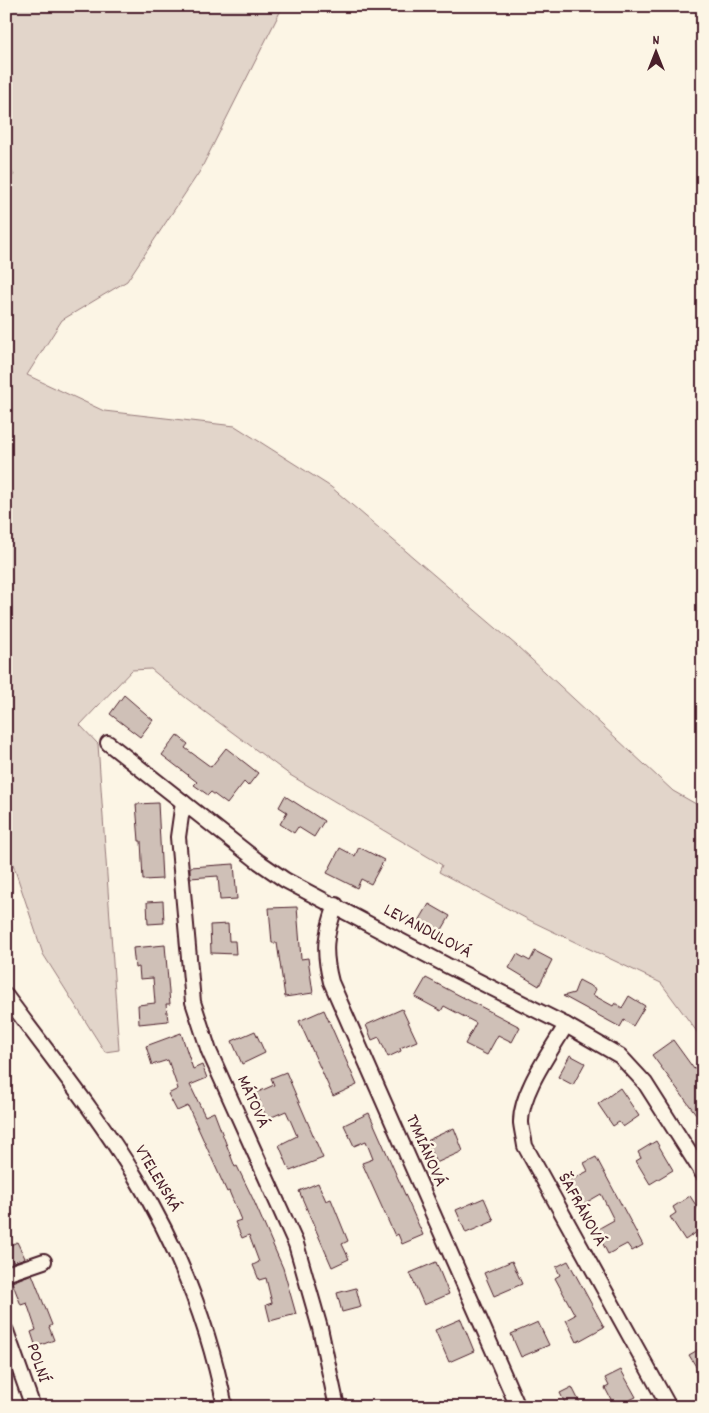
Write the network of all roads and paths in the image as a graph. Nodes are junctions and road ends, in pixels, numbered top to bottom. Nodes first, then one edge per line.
1 (108, 743) dead end
2 (182, 802) junction
3 (336, 905) junction
4 (6, 996) edge
5 (566, 1025) junction
6 (703, 1174) edge
7 (44, 1261) dead end
8 (6, 1274) edge
9 (6, 1331) edge
10 (33, 1407) edge
11 (225, 1407) edge
12 (337, 1407) edge
13 (518, 1407) edge
14 (668, 1407) edge

1 - 2 street, LEVANDULOVÁ
2 - 3 street, LEVANDULOVÁ
2 - 12 street, MÁTOVÁ
3 - 5 street, LEVANDULOVÁ
3 - 13 street, TYMIÁNOVÁ
4 - 11 street, VTELENSKÁ
5 - 6 street, LEVANDULOVÁ
5 - 14 street, ŠAFRÁNOVÁ
7 - 8 street
9 - 10 street, POLNÍ

